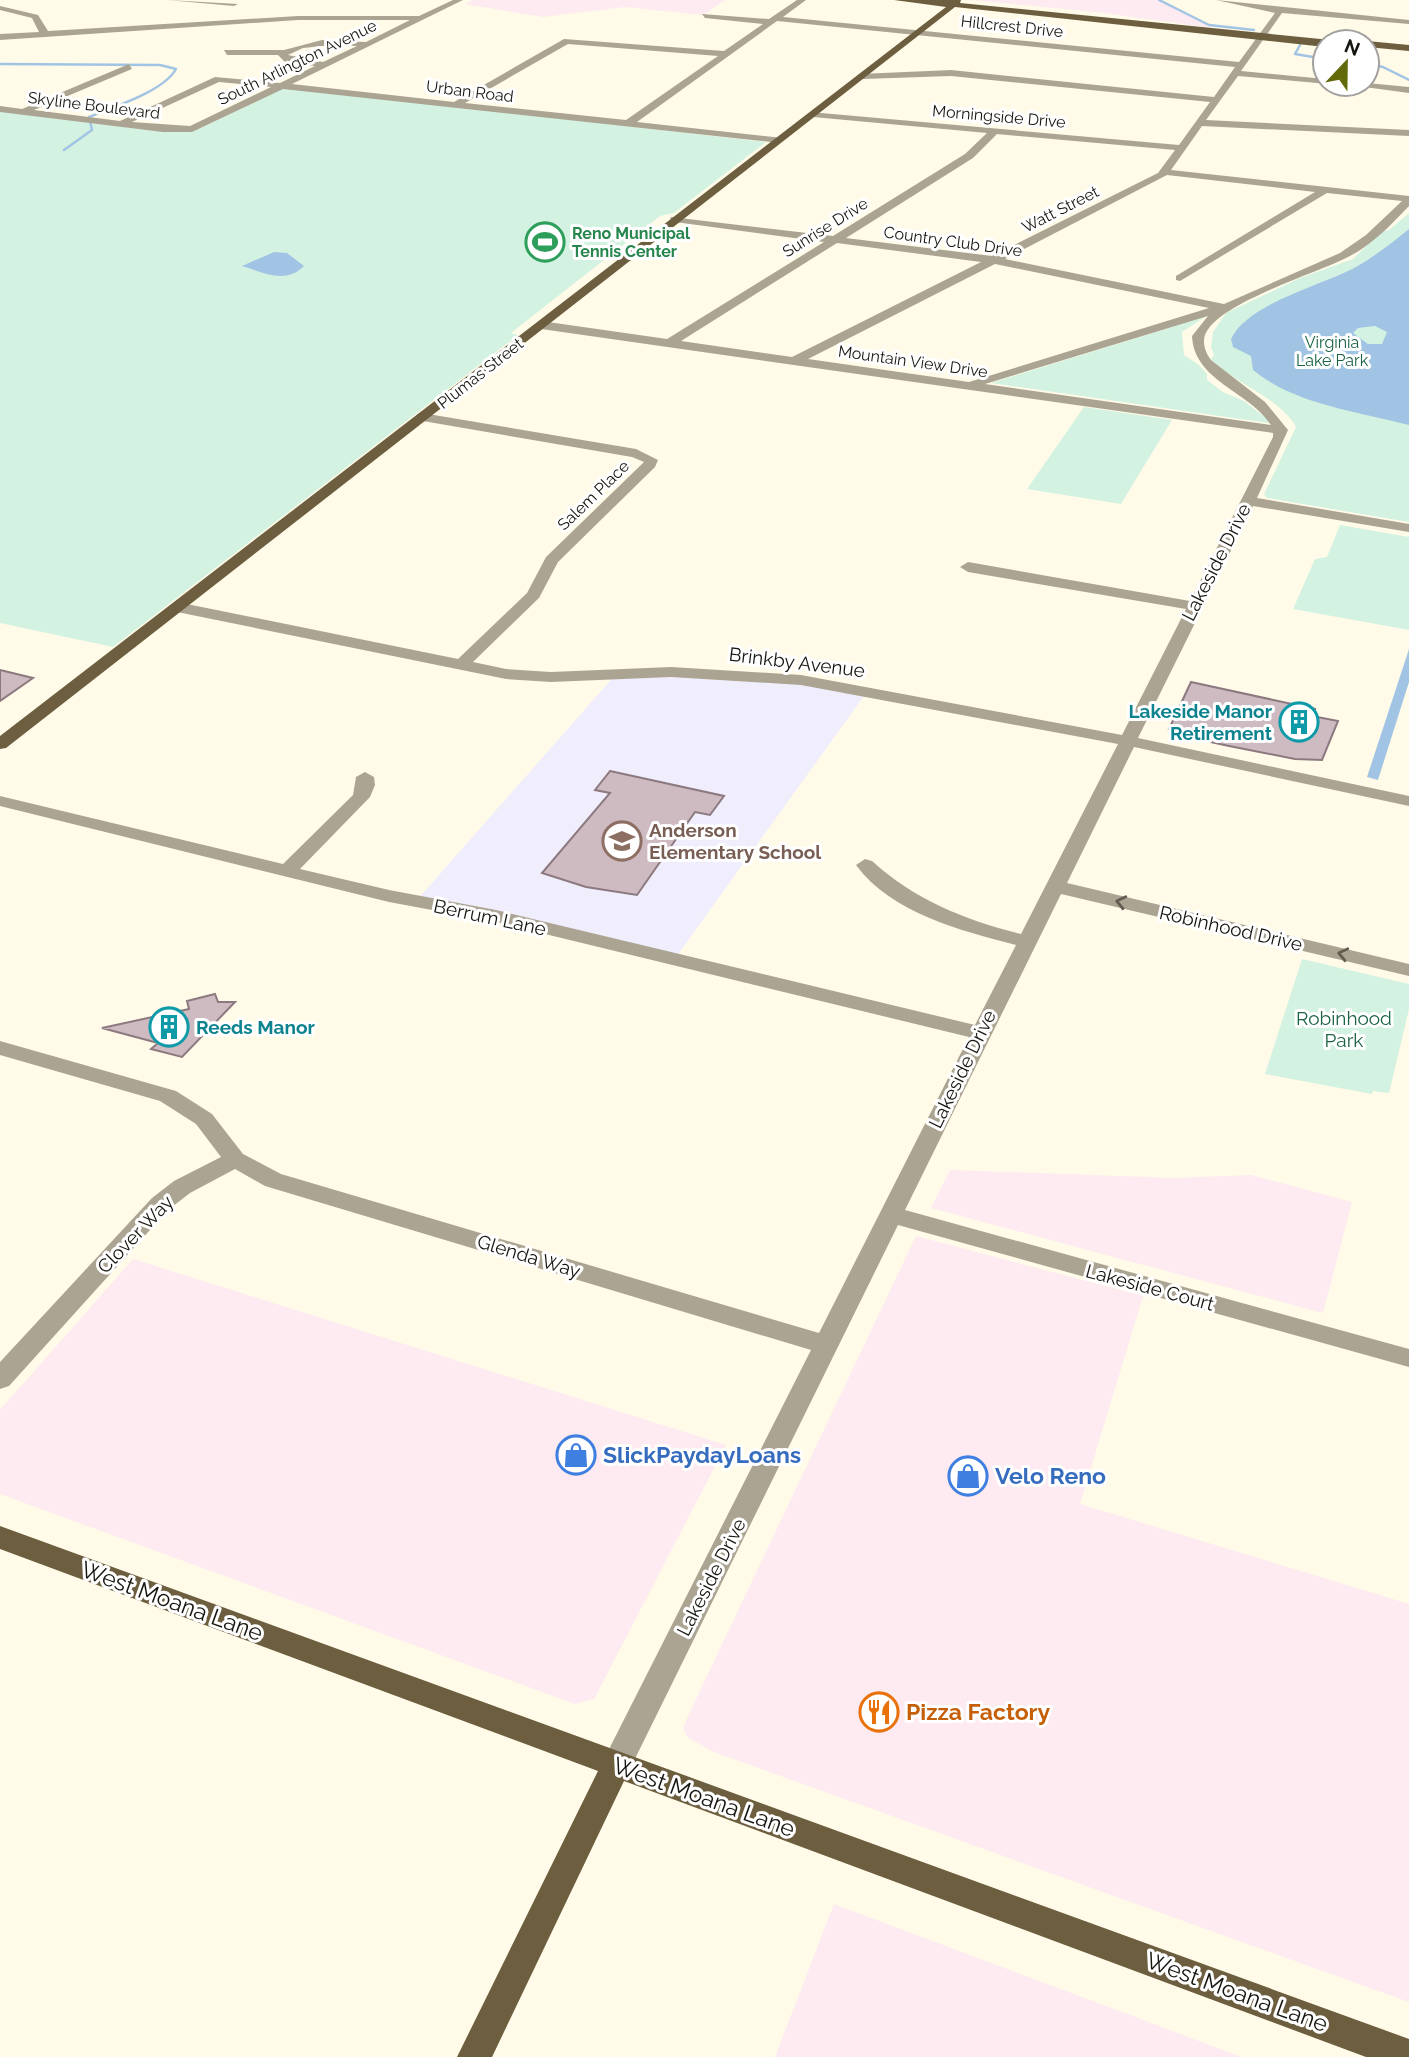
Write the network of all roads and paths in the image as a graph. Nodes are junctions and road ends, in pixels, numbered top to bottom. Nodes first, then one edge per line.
1 (171, 0) edge
2 (459, 0) edge
3 (802, 0) edge
4 (898, 0) edge
5 (942, 0) edge
6 (1220, 0) edge
7 (238, 2) edge
8 (956, 2) edge
9 (1243, 3) edge
10 (1335, 6) dead end
11 (0, 8) edge
12 (1280, 11) junction
13 (1329, 15) junction
14 (705, 16) dead end
15 (422, 18) junction
16 (775, 21) junction
17 (231, 22) junction
18 (1409, 22) edge
19 (917, 33) junction
20 (44, 34) junction
21 (552, 36) dead end
22 (0, 37) edge
23 (1262, 37) junction
24 (1311, 40) edge
25 (567, 41) junction
26 (1311, 42) edge
27 (366, 45) junction
28 (1381, 47) edge
29 (1409, 50) edge
30 (227, 52) dead end
31 (284, 53) junction
32 (727, 54) junction
33 (325, 65) junction
34 (129, 67) dead end
35 (1240, 69) junction
36 (863, 76) junction
37 (1311, 80) edge
38 (284, 85) junction
39 (1381, 87) edge
40 (1409, 90) edge
41 (1217, 100) junction
42 (454, 105) junction
43 (0, 109) edge
44 (23, 112) junction
45 (813, 114) junction
46 (1200, 123) junction
47 (121, 124) junction
48 (626, 124) junction
49 (185, 130) joint
50 (994, 131) junction
51 (1409, 133) edge
52 (776, 142) junction
53 (1181, 148) junction
54 (1164, 172) junction
55 (1325, 190) junction
56 (1409, 200) edge
57 (675, 219) junction
58 (835, 240) junction
59 (993, 260) junction
60 (1180, 278) dead end
61 (1224, 307) junction
62 (541, 325) junction
63 (668, 344) junction
64 (792, 362) junction
65 (967, 386) junction
66 (422, 417) junction
67 (1281, 430) junction
68 (1247, 501) junction
69 (1409, 528) edge
70 (968, 567) dead end
71 (1194, 606) junction
72 (177, 607) junction
73 (461, 665) junction
74 (1127, 741) junction
75 (0, 744) edge
76 (365, 777) dead end
77 (0, 801) edge
78 (1409, 801) edge
79 (865, 865) dead end
80 (288, 870) junction
81 (1053, 886) junction
82 (1026, 941) junction
83 (1409, 970) edge
84 (979, 1033) junction
85 (0, 1048) edge
86 (234, 1159) junction
87 (892, 1215) junction
88 (827, 1345) junction
89 (1409, 1358) edge
90 (0, 1379) edge
91 (0, 1537) edge
92 (616, 1765) junction
93 (1409, 2056) edge
94 (474, 2057) edge

1 - 7 street
2 - 15 street, South Arlington Avenue
3 - 16 street
4 - 8 main road
5 - 8 main road
6 - 9 street
7 - 17 street
8 - 19 main road, Plumas Street
8 - 23 main road
9 - 12 street
10 - 13 street
11 - 20 street
12 - 13 street
12 - 23 street, Watt Street
13 - 18 street
14 - 16 street, Hillcrest Drive
15 - 17 street
15 - 27 street, South Arlington Avenue
16 - 19 street, Hillcrest Drive
16 - 32 street
17 - 20 street
19 - 35 street, Hillcrest Drive
19 - 36 main road, Plumas Street
20 - 22 street
21 - 25 street
23 - 24 main road
23 - 26 main road
23 - 35 street, Watt Street
25 - 32 street
25 - 42 street
27 - 31 street
27 - 33 street, South Arlington Avenue
28 - 29 main road
30 - 31 street
31 - 33 street
32 - 48 street
33 - 38 street, South Arlington Avenue
34 - 44 street
35 - 37 street, Hillcrest Drive
35 - 41 street, Watt Street
36 - 41 street
36 - 45 main road, Plumas Street
38 - 42 street, Urban Road
38 - 47 street, Urban Road
38 - 49 street, South Arlington Avenue
39 - 40 street
41 - 46 street, Watt Street
42 - 48 street, Urban Road
43 - 44 street, Skyline Boulevard
44 - 47 street, Skyline Boulevard
45 - 50 street, Morningside Drive
45 - 52 main road, Plumas Street
46 - 51 street
46 - 53 street, Watt Street
47 - 49 street, Skyline Boulevard
48 - 52 street, Urban Road
50 - 53 street, Morningside Drive
50 - 58 street, Sunrise Drive
52 - 57 main road, Plumas Street
53 - 54 street, Watt Street
54 - 55 street
54 - 59 street, Watt Street
55 - 56 street
55 - 60 street
56 - 61 street
57 - 58 street, Country Club Drive
57 - 62 main road, Plumas Street
58 - 59 street, Country Club Drive
58 - 63 street, Sunrise Drive
59 - 61 street, Country Club Drive
59 - 64 street, Watt Street
61 - 65 street
61 - 67 street
62 - 63 street, Mountain View Drive
62 - 66 main road, Plumas Street
63 - 64 street, Mountain View Drive
64 - 65 street, Mountain View Drive
65 - 67 street, Mountain View Drive
66 - 72 main road, Plumas Street
66 - 73 street, Salem Place
67 - 68 street, Lakeside Drive
68 - 69 street
68 - 71 street, Lakeside Drive
70 - 71 street
71 - 74 street, Lakeside Drive
72 - 73 street, Brinkby Avenue
72 - 75 main road, Plumas Street
73 - 74 street, Brinkby Avenue
74 - 78 street, Brinkby Avenue
74 - 81 street, Lakeside Drive
76 - 80 street
77 - 80 street, Berrum Lane
79 - 82 street
80 - 84 street, Berrum Lane
81 - 82 street, Lakeside Drive
83 -> 81 street, Robinhood Drive
82 - 84 street, Lakeside Drive
84 - 87 street, Lakeside Drive
85 - 86 street
86 - 88 street, Glenda Way
86 - 90 street, Clover Way
87 - 88 street, Lakeside Drive
87 - 89 street, Lakeside Court
88 - 92 street, Lakeside Drive
91 - 92 main road, West Moana Lane
92 - 93 main road, West Moana Lane
92 - 94 main road, Lakeside Drive

